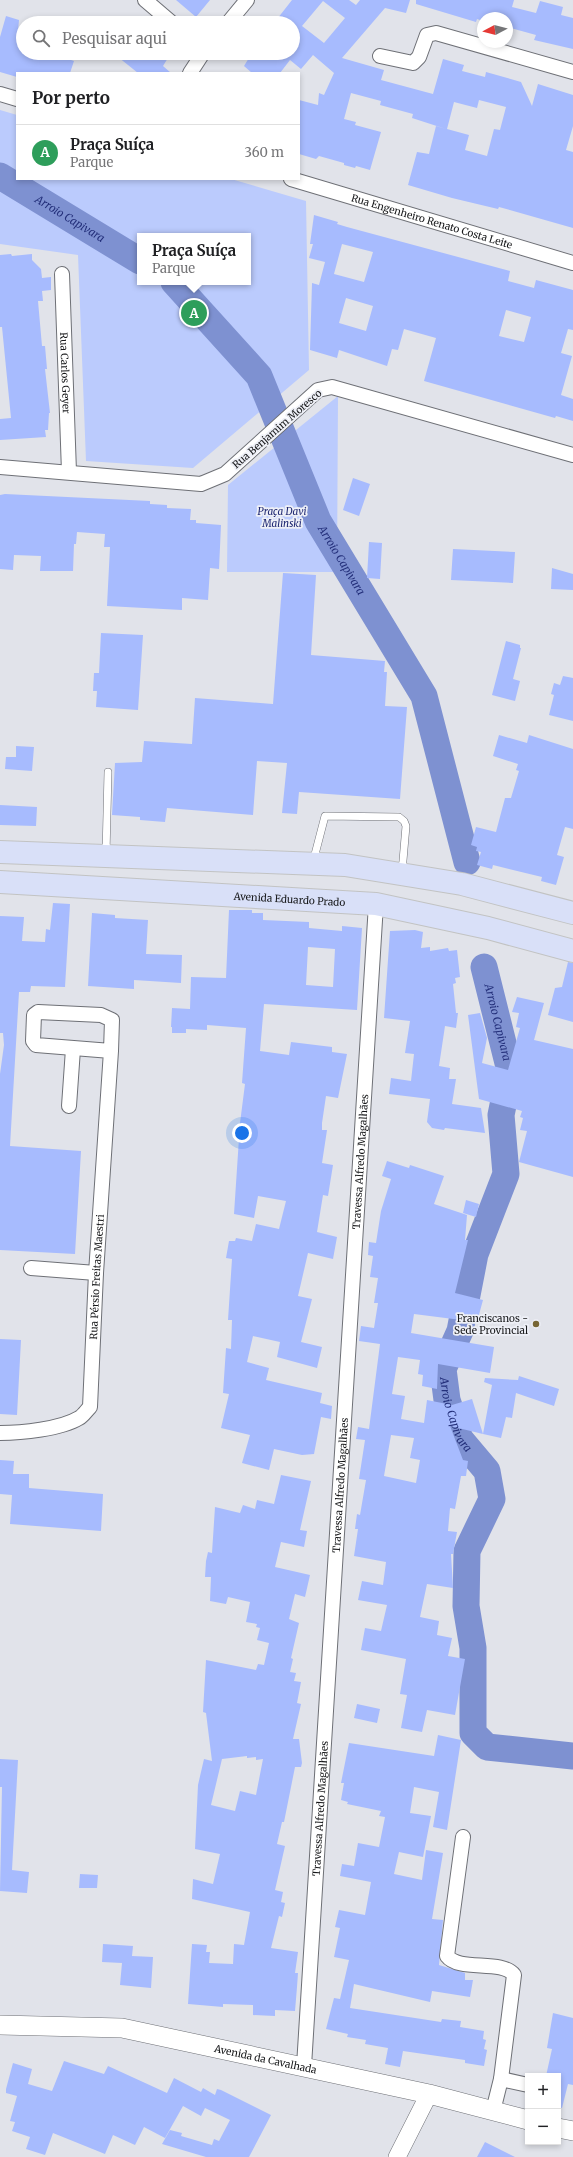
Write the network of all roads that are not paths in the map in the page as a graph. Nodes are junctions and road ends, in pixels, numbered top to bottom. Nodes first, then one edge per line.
1 (145, 0) edge
2 (247, 0) edge
3 (164, 16) edge
4 (234, 16) edge
5 (380, 56) dead end
6 (198, 60) edge
7 (191, 72) edge
8 (573, 72) edge
9 (0, 94) edge
10 (16, 99) edge
11 (294, 180) edge
12 (573, 263) edge
13 (62, 274) dead end
14 (573, 455) edge
15 (0, 467) edge
16 (69, 472) junction
17 (108, 772) dead end
18 (0, 852) edge
19 (106, 856) junction
20 (312, 864) junction
21 (402, 875) junction
22 (0, 882) edge
23 (376, 904) junction
24 (573, 913) edge
25 (573, 951) edge
26 (73, 1049) junction
27 (110, 1051) junction
28 (69, 1106) dead end
29 (31, 1268) dead end
30 (96, 1273) junction
31 (0, 1432) edge
32 (463, 1837) dead end
33 (0, 2025) edge
34 (304, 2066) junction
35 (501, 2079) junction
36 (525, 2084) edge
37 (429, 2094) junction
38 (493, 2111) junction
39 (525, 2119) edge
40 (561, 2129) edge
41 (573, 2131) edge
42 (397, 2157) edge

1 - 3 street
2 - 4 street
5 - 8 street
6 - 7 street
9 - 10 street
11 - 12 street, Rua Engenheiro Renato Costa Leite
13 - 16 street, Rua Carlos Geyer
14 - 16 street, Rua Benjamim Moresco
15 - 16 street, Rua Benjamim Moresco
17 - 19 lane
18 - 19 main road
19 - 20 main road
20 - 21 main road
20 - 21 lane
21 - 24 main road
22 - 23 main road, Avenida Eduardo Prado
23 - 25 main road, Avenida Eduardo Prado
23 - 34 street, Travessa Alfredo Magalhães
26 - 27 street, Rua Pérsio Freitas Maestri
26 - 27 street, Rua Pérsio Freitas Maestri
26 - 28 street
27 - 30 street, Rua Pérsio Freitas Maestri
29 - 30 street
30 - 31 street, Rua Pérsio Freitas Maestri
32 - 35 street
33 - 34 main road, Avenida da Cavalhada
34 - 37 main road, Avenida da Cavalhada
35 - 36 street
35 - 38 street
37 - 38 main road, Avenida da Cavalhada
37 - 42 street
38 - 39 main road, Avenida da Cavalhada
40 - 41 main road

